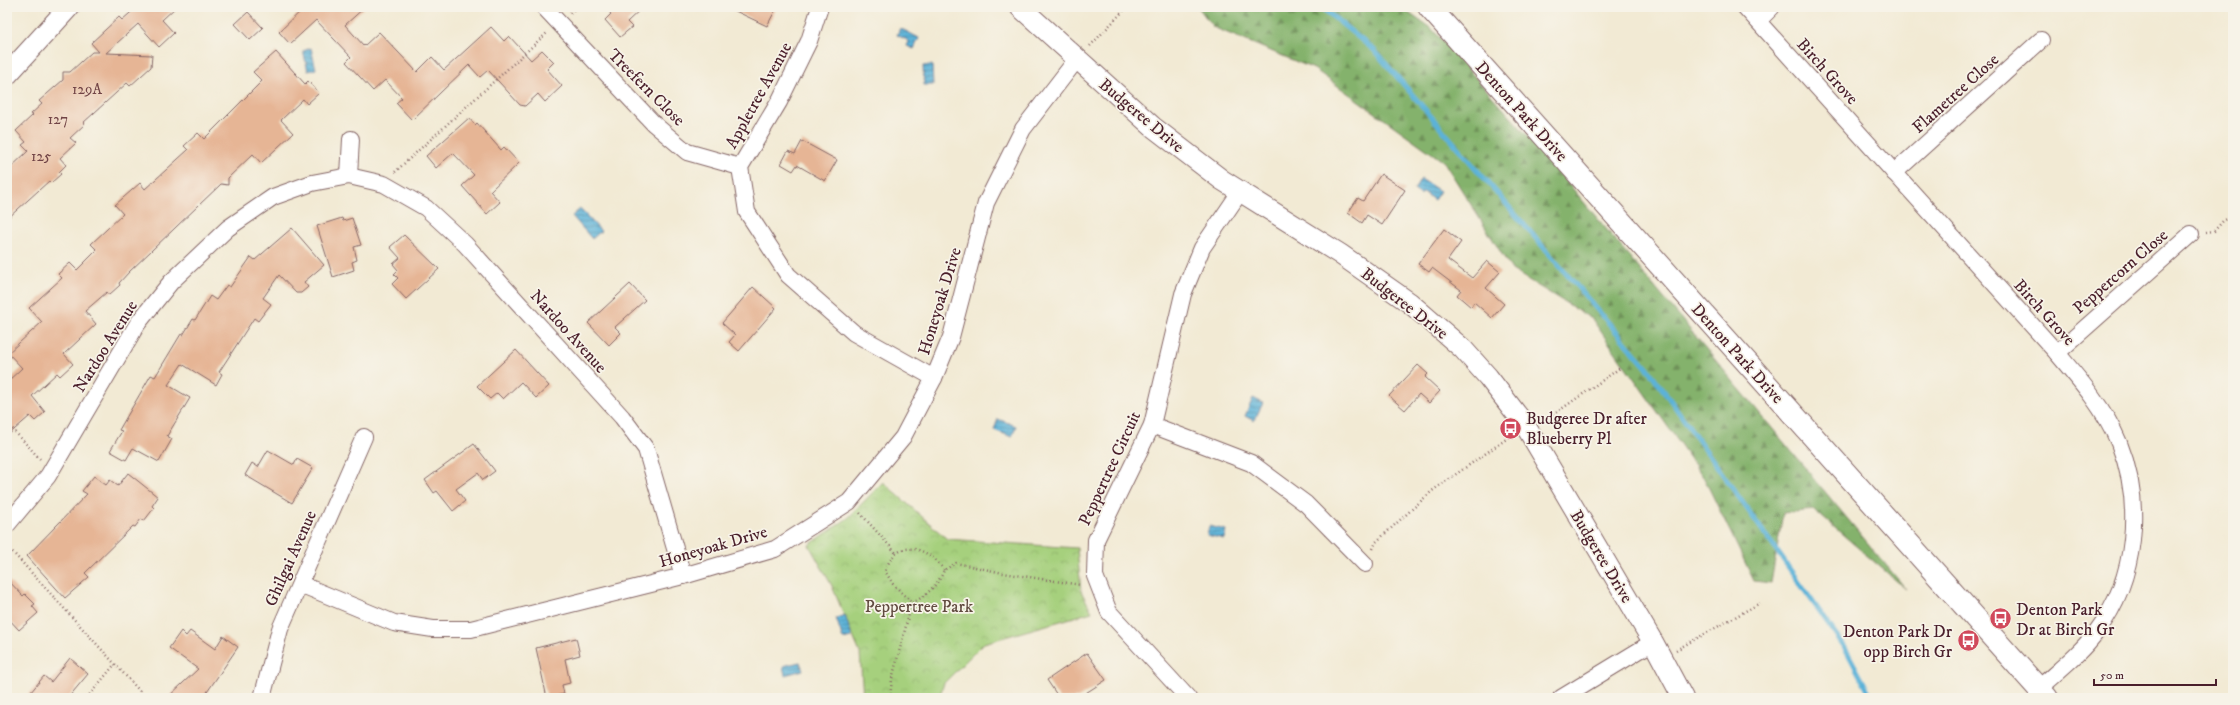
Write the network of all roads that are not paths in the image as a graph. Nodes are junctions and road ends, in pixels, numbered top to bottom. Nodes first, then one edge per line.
1 (69, 7) edge
2 (544, 7) edge
3 (820, 7) edge
4 (1020, 7) edge
5 (1429, 7) edge
6 (1745, 7) edge
7 (1772, 7) edge
8 (1758, 22) junction
9 (2040, 40) dead end
10 (1084, 52) junction
11 (7, 75) edge
12 (351, 140) dead end
13 (740, 167) junction
14 (1894, 173) junction
15 (349, 176) junction
16 (1240, 192) junction
17 (2192, 234) road end
18 (2057, 353) junction
19 (934, 378) junction
20 (1152, 425) junction
21 (364, 437) dead end
22 (7, 525) edge
23 (1364, 564) road end
24 (683, 576) junction
25 (300, 584) junction
26 (1657, 650) junction
27 (2043, 693) edge
28 (262, 698) edge
29 (1188, 698) edge
30 (1561, 698) edge
31 (1683, 698) edge

1 - 11 street
2 - 13 street, Treefern Close
3 - 13 street, Appletree Avenue
4 - 10 street, Budgeree Drive
5 - 27 main road, Denton Park Drive
6 - 8 street, Birch Grove
7 - 8 street
8 - 14 street, Birch Grove
9 - 14 street, Flametree Close
10 - 16 street, Budgeree Drive
10 - 19 street, Honeyoak Drive
12 - 15 street
13 - 19 street, Appletree Avenue
14 - 18 street, Birch Grove
15 - 22 street, Nardoo Avenue
15 - 24 street, Nardoo Avenue
16 - 20 street, Peppertree Circuit
16 - 26 street, Budgeree Drive
17 - 18 street, Peppercorn Close
18 - 27 street, Birch Grove
19 - 24 street, Honeyoak Drive
20 - 23 street
20 - 29 street, Peppertree Circuit
21 - 25 street, Ghilgai Avenue
24 - 25 street, Honeyoak Drive
25 - 28 street, Ghilgai Avenue
26 - 30 street
26 - 31 street, Budgeree Drive

